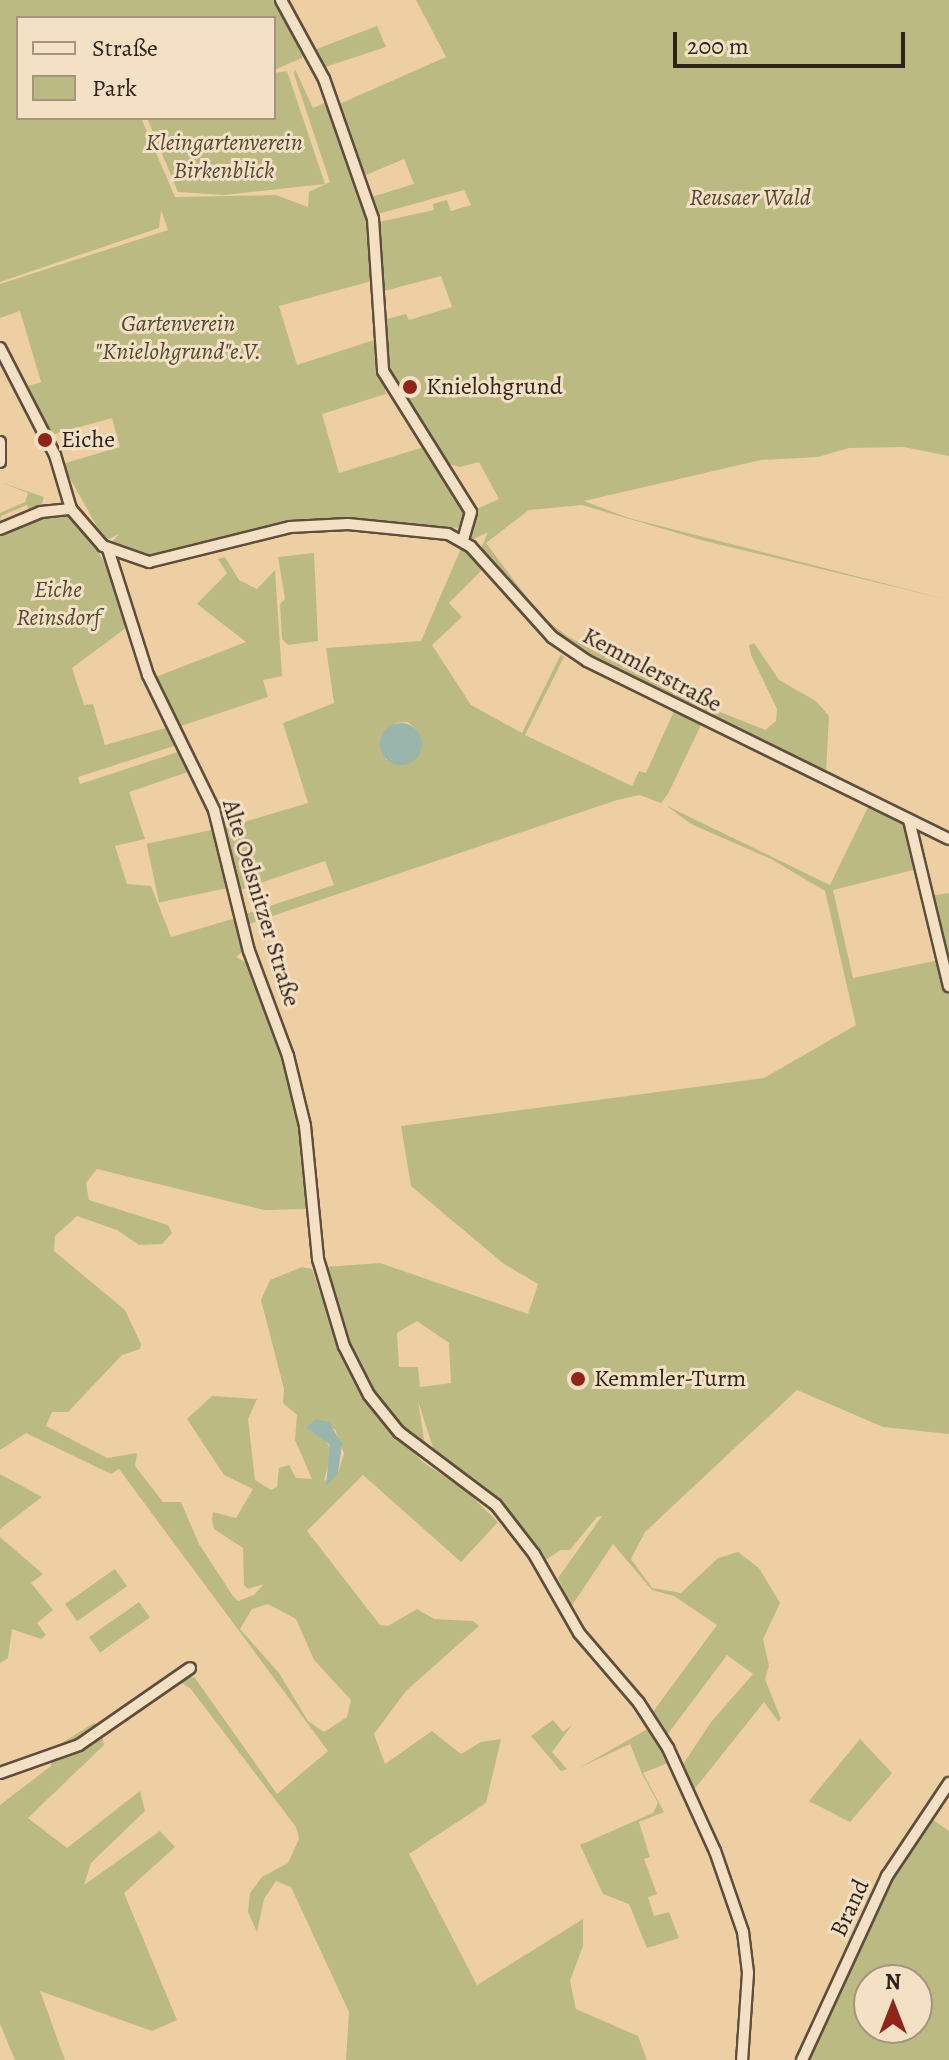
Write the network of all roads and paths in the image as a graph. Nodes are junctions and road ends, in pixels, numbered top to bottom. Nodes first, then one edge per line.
1 (283, 5) edge
2 (0, 348) edge
3 (0, 442) edge
4 (0, 462) edge
5 (71, 509) junction
6 (0, 529) edge
7 (463, 540) junction
8 (108, 549) junction
9 (909, 820) junction
10 (949, 839) edge
11 (949, 986) edge
12 (190, 1668) dead end
13 (0, 1773) edge
14 (949, 1783) edge
15 (742, 2060) edge
16 (802, 2060) edge

1 - 7 street
2 - 5 street
3 - 4 street
5 - 6 street
5 - 8 street
7 - 8 street
7 - 9 street, Kemmlerstraße
8 - 15 street, Alte Oelsnitzer Straße
9 - 10 street, Kemmlerstraße
9 - 11 street
12 - 13 street
14 - 16 street, Brand

